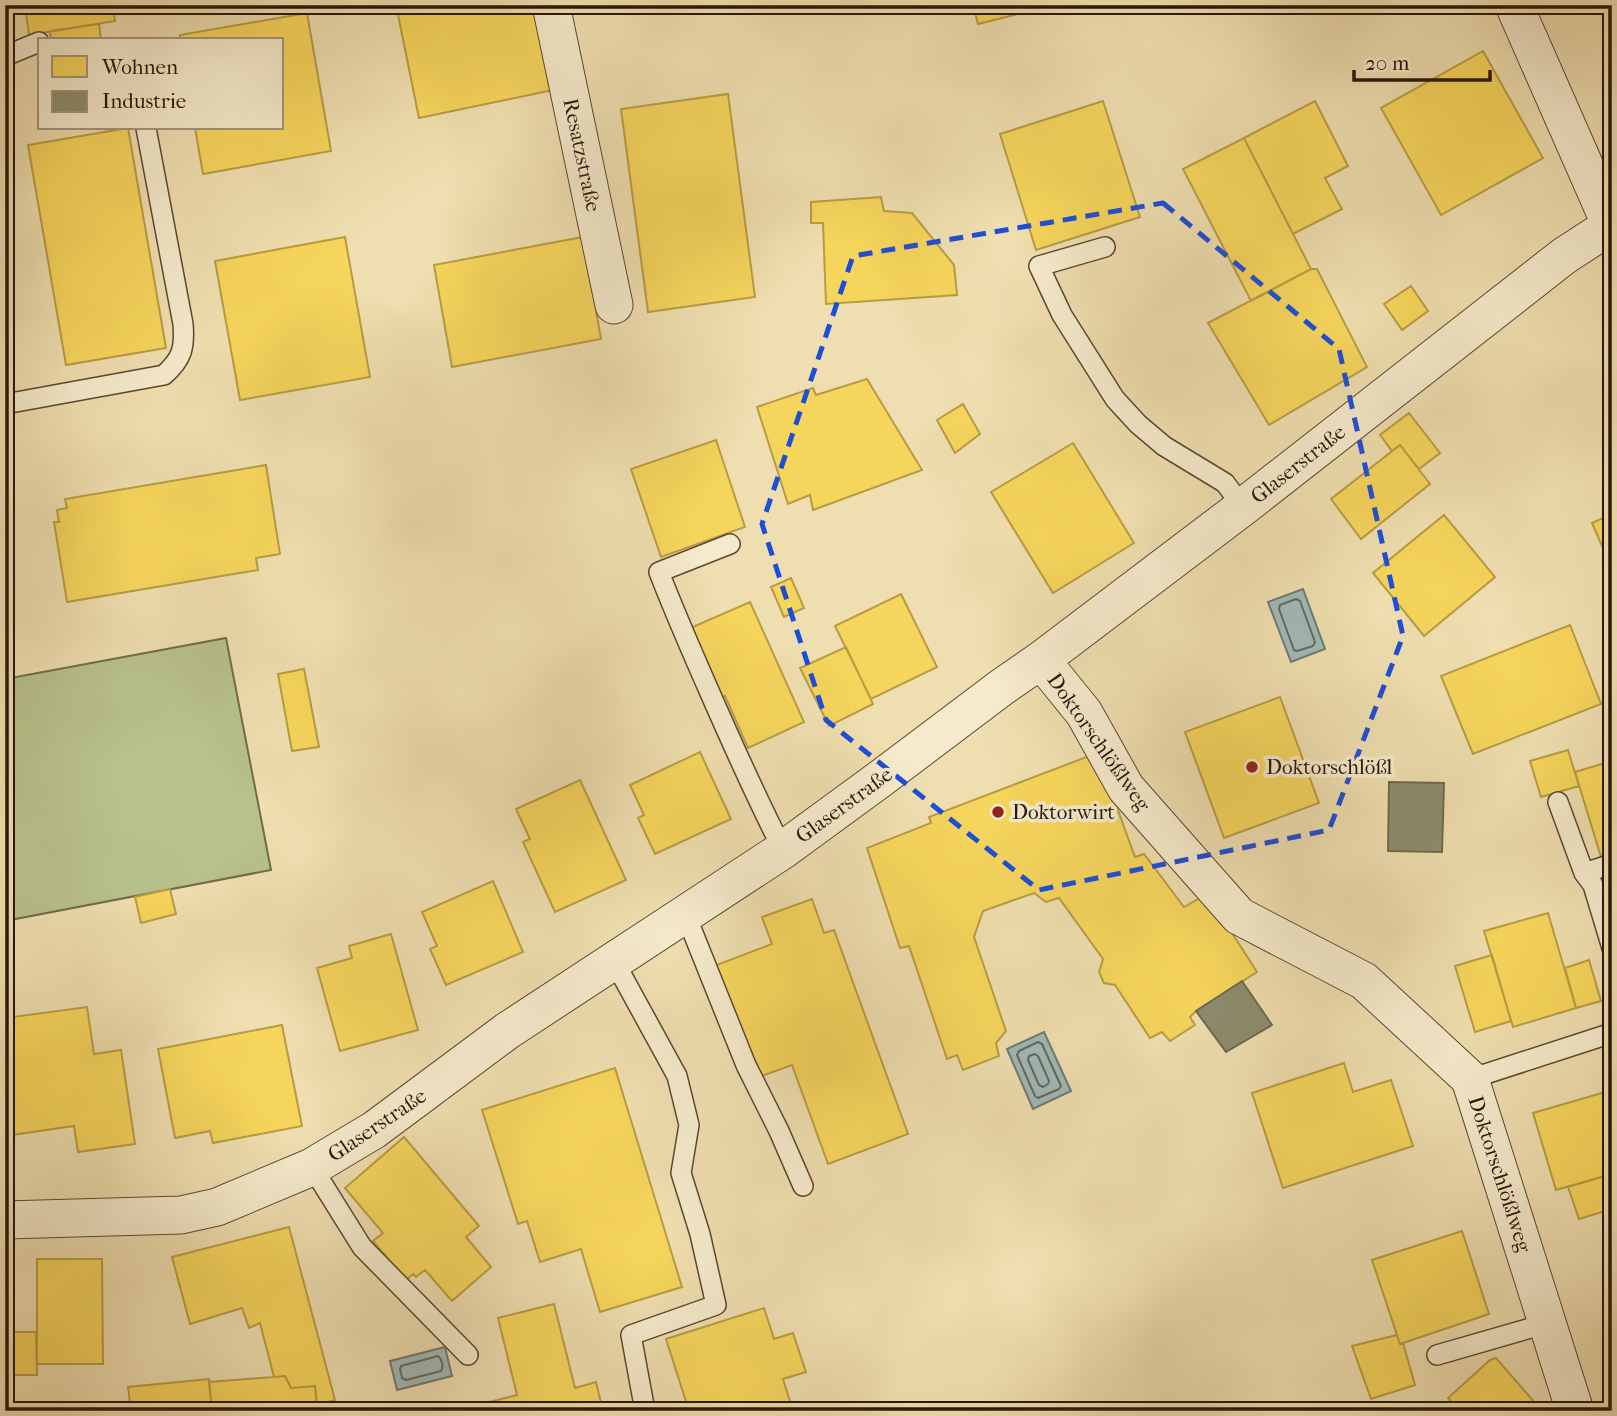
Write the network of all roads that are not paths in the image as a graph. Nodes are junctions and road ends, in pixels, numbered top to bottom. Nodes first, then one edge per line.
1 (551, 5) edge
2 (1514, 5) edge
3 (38, 42) edge
4 (5, 56) edge
5 (146, 130) edge
6 (1611, 227) edge
7 (1104, 247) dead end
8 (614, 305) dead end
9 (5, 404) edge
10 (1243, 507) junction
11 (730, 544) dead end
12 (1041, 660) junction
13 (1558, 802) dead end
14 (783, 850) junction
15 (1612, 864) edge
16 (1584, 873) junction
17 (685, 913) junction
18 (1612, 947) edge
19 (614, 961) junction
20 (1612, 1033) edge
21 (1470, 1079) junction
22 (312, 1167) junction
23 (803, 1186) dead end
24 (5, 1220) edge
25 (1548, 1323) junction
26 (468, 1355) dead end
27 (1437, 1355) dead end
28 (645, 1411) edge
29 (1575, 1411) edge

1 - 8 street, Resatzstraße
2 - 6 street
3 - 4 lane
5 - 9 lane
6 - 10 street, Glaserstraße
7 - 10 lane
10 - 12 street, Glaserstraße
11 - 14 lane
12 - 14 street, Glaserstraße
12 - 21 street, Doktorschlößlweg
13 - 16 lane
14 - 17 street, Glaserstraße
15 - 16 lane
16 - 18 lane
17 - 19 street, Glaserstraße
17 - 23 lane
19 - 22 street, Glaserstraße
19 - 28 lane
20 - 21 lane
21 - 25 street, Doktorschlößlweg
22 - 24 street, Glaserstraße
22 - 26 lane
25 - 27 lane
25 - 29 street, Doktorschlößlweg

